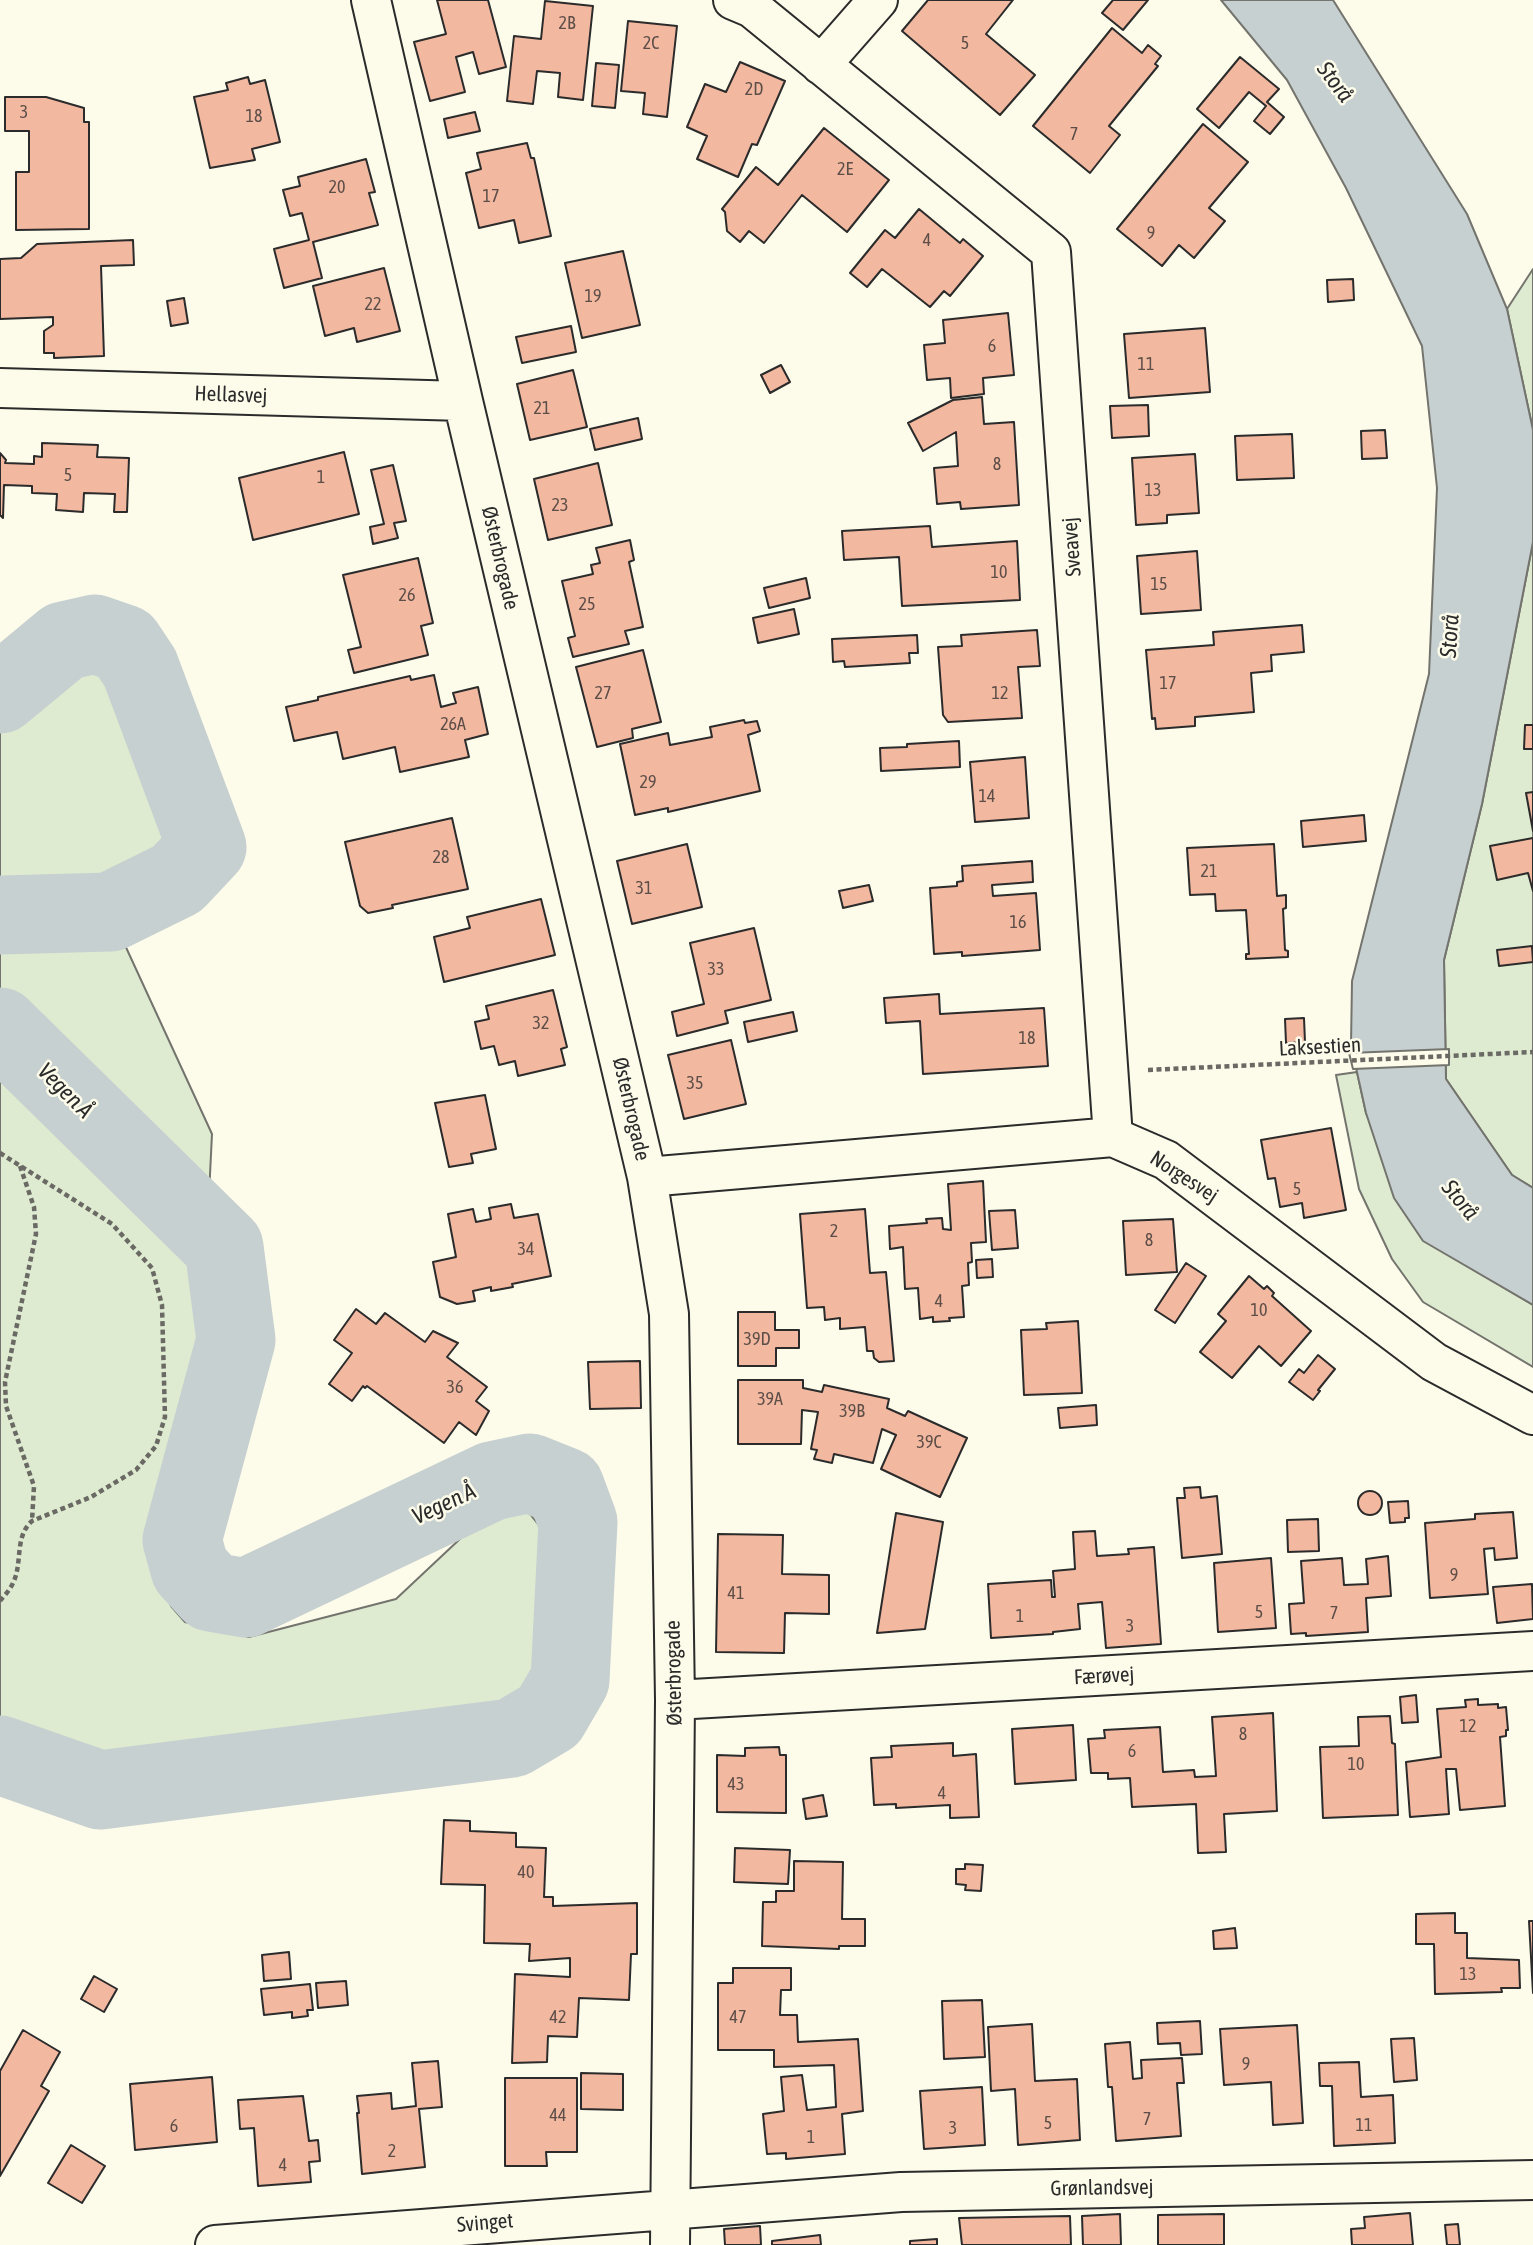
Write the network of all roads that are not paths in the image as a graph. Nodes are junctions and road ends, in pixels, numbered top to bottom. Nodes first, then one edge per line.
1 (371, 0) edge
2 (733, 0) edge
3 (878, 0) edge
4 (821, 65) junction
5 (0, 388) edge
6 (463, 401) junction
7 (1113, 1137) junction
8 (647, 1177) junction
9 (1533, 1415) edge
10 (1533, 1651) edge
11 (675, 1700) junction
12 (1533, 2180) edge
13 (670, 2227) edge
14 (215, 2245) edge

1 - 6 street, Østerbrogade
2 - 4 street, Sveavej
3 - 4 street
4 - 7 street, Sveavej
5 - 6 street, Hellasvej
6 - 8 street, Østerbrogade
7 - 8 street, Norgesvej
7 - 9 street, Norgesvej
8 - 11 street, Østerbrogade
10 - 11 street, Færøvej
11 - 13 street, Østerbrogade
12 - 13 street, Grønlandsvej
13 - 14 street, Svinget

